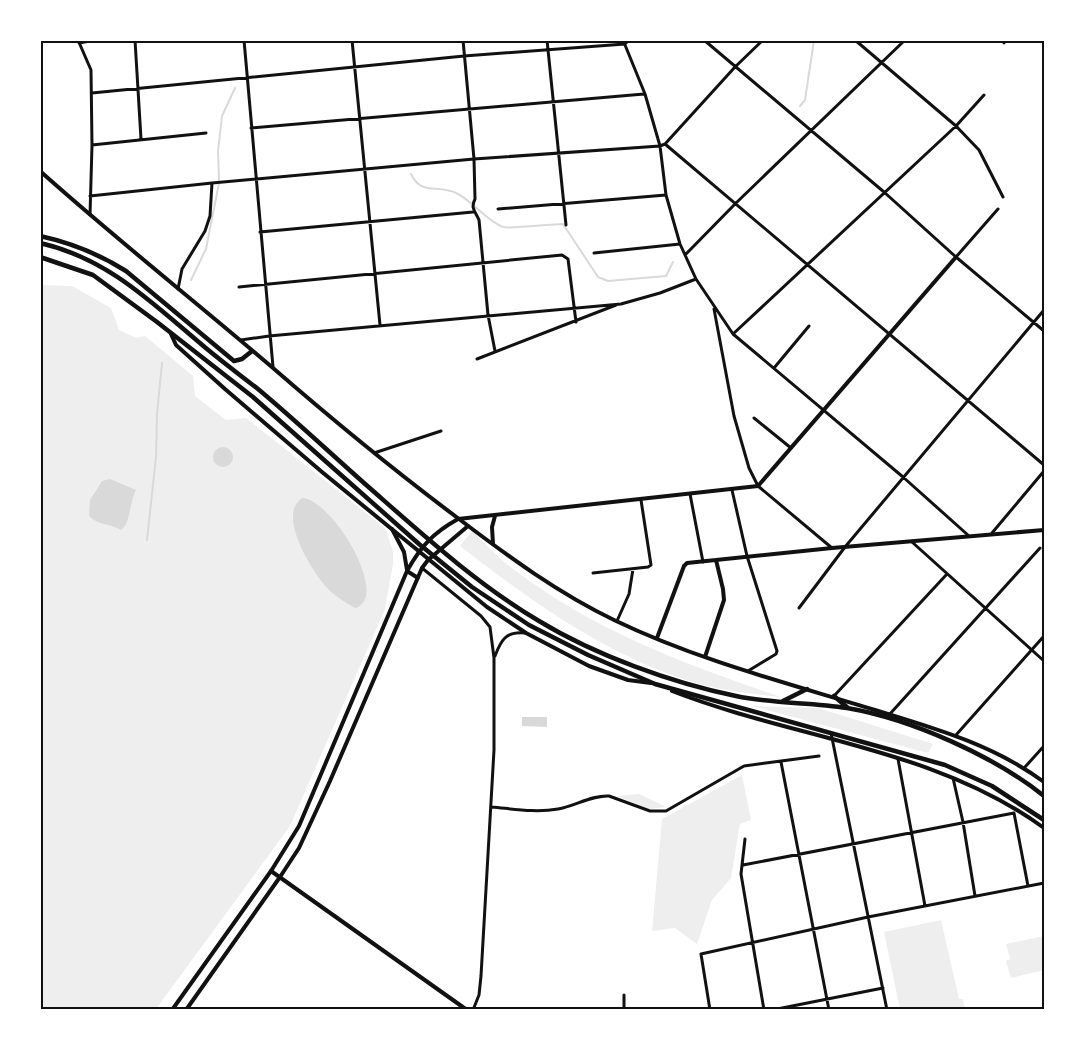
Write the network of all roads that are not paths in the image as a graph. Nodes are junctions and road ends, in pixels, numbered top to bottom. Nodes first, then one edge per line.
1 (96, 40) edge
2 (135, 40) edge
3 (244, 40) edge
4 (352, 40) edge
5 (463, 40) edge
6 (547, 40) edge
7 (629, 40) edge
8 (704, 40) edge
9 (763, 40) edge
10 (855, 40) edge
11 (905, 40) edge
12 (79, 42) edge
13 (624, 42) edge
14 (548, 50) junction
15 (464, 56) junction
16 (882, 63) junction
17 (354, 67) junction
18 (735, 67) junction
19 (247, 77) junction
20 (139, 89) junction
21 (92, 93) junction
22 (645, 94) junction
23 (984, 95) dead end
24 (554, 101) junction
25 (469, 108) junction
26 (360, 117) junction
27 (956, 126) junction
28 (251, 128) junction
29 (810, 131) junction
30 (206, 133) dead end
31 (141, 139) junction
32 (665, 144) junction
33 (92, 145) junction
34 (660, 146) junction
35 (558, 152) junction
36 (474, 159) junction
37 (366, 170) junction
38 (40, 171) edge
39 (256, 180) junction
40 (212, 183) junction
41 (884, 192) junction
42 (666, 195) junction
43 (90, 196) junction
44 (1003, 197) dead end
45 (564, 203) junction
46 (736, 203) junction
47 (498, 209) dead end
48 (998, 209) dead end
49 (474, 212) junction
50 (90, 215) junction
51 (370, 222) junction
52 (566, 225) dead end
53 (260, 232) junction
54 (40, 236) edge
55 (40, 243) edge
56 (680, 244) junction
57 (594, 253) dead end
58 (685, 255) junction
59 (40, 257) edge
60 (956, 257) junction
61 (483, 263) junction
62 (809, 265) junction
63 (375, 273) junction
64 (696, 279) junction
65 (264, 285) junction
66 (239, 287) dead end
67 (178, 290) junction
68 (621, 304) junction
69 (573, 307) junction
70 (714, 308) junction
71 (1044, 310) edge
72 (488, 315) junction
73 (576, 322) junction
74 (1034, 322) junction
75 (380, 325) junction
76 (809, 326) dead end
77 (1044, 331) edge
78 (171, 333) junction
79 (733, 334) junction
80 (889, 334) junction
81 (269, 336) junction
82 (239, 341) junction
83 (252, 351) junction
84 (495, 351) junction
85 (477, 359) dead end
86 (273, 368) junction
87 (774, 368) junction
88 (969, 400) junction
89 (823, 411) junction
90 (754, 418) dead end
91 (441, 431) dead end
92 (791, 448) junction
93 (372, 453) junction
94 (1044, 465) edge
95 (1044, 471) edge
96 (903, 477) junction
97 (758, 486) junction
98 (732, 490) junction
99 (690, 494) junction
100 (641, 500) junction
101 (495, 516) junction
102 (472, 518) junction
103 (458, 519) junction
104 (468, 526) junction
105 (392, 529) junction
106 (1044, 530) edge
107 (990, 536) junction
108 (970, 537) junction
109 (911, 542) junction
110 (493, 545) junction
111 (845, 547) junction
112 (832, 548) junction
113 (1040, 548) dead end
114 (418, 552) junction
115 (747, 556) junction
116 (428, 560) junction
117 (716, 560) junction
118 (703, 562) junction
119 (422, 568) junction
120 (633, 569) junction
121 (407, 571) junction
122 (593, 573) dead end
123 (947, 574) junction
124 (418, 578) junction
125 (985, 607) junction
126 (799, 608) dead end
127 (617, 621) junction
128 (526, 633) junction
129 (1044, 636) edge
130 (657, 638) junction
131 (1032, 649) junction
132 (705, 657) junction
133 (494, 658) junction
134 (1044, 661) edge
135 (748, 671) junction
136 (655, 684) junction
137 (807, 689) junction
138 (834, 696) junction
139 (778, 702) junction
140 (848, 708) junction
141 (888, 716) junction
142 (956, 735) junction
143 (832, 736) junction
144 (1044, 746) edge
145 (819, 756) dead end
146 (897, 757) junction
147 (781, 762) junction
148 (1025, 767) junction
149 (953, 778) junction
150 (1044, 782) edge
151 (1044, 796) edge
152 (492, 807) junction
153 (1013, 811) junction
154 (1044, 820) edge
155 (963, 822) junction
156 (1044, 828) edge
157 (911, 832) junction
158 (745, 839) dead end
159 (854, 843) junction
160 (799, 854) junction
161 (743, 865) junction
162 (271, 871) junction
163 (280, 877) junction
164 (1044, 883) edge
165 (1028, 886) junction
166 (975, 896) junction
167 (926, 906) junction
168 (868, 917) junction
169 (813, 929) junction
170 (752, 943) junction
171 (883, 988) junction
172 (624, 995) dead end
173 (827, 999) junction
174 (173, 1009) edge
175 (186, 1010) edge
176 (466, 1010) edge
177 (473, 1010) edge
178 (624, 1010) edge
179 (710, 1010) edge
180 (764, 1010) edge
181 (772, 1010) edge
182 (829, 1010) edge
183 (887, 1010) edge

1 - 12 street
2 - 20 street
3 - 19 street
4 - 17 street
5 - 15 street
6 - 14 street
7 - 13 street
8 - 18 street
9 - 18 street
10 - 16 street
11 - 16 street
12 - 21 street
13 - 14 street
13 - 22 street
14 - 15 street
14 - 24 street
15 - 17 street
15 - 25 street
16 - 27 street
16 - 29 street
17 - 19 street
17 - 26 street
18 - 29 street
18 - 32 street
19 - 20 street
19 - 28 street
20 - 21 street
20 - 31 street
21 - 33 street
22 - 24 street
22 - 34 street
23 - 27 street
24 - 25 street
24 - 35 street
25 - 26 street
25 - 36 street
26 - 28 street
26 - 37 street
27 - 41 street
27 - 44 street
28 - 39 street
29 - 41 street
29 - 46 street
30 - 31 street
31 - 33 street
32 - 34 street
32 - 46 street
33 - 43 street
34 - 35 street
34 - 42 street
35 - 36 street
35 - 45 street
36 - 37 street
36 - 49 street
37 - 39 street
37 - 51 street
38 - 50 street
39 - 40 street
39 - 53 street
40 - 43 street
40 - 67 street
41 - 60 street
41 - 62 street
42 - 45 street
42 - 56 street
43 - 50 street
45 - 47 street
45 - 52 street
46 - 58 street
46 - 62 street
48 - 60 street
49 - 51 street
49 - 61 street
50 - 67 street
51 - 53 street
51 - 63 street
53 - 65 street
54 - 83 main road
55 - 139 main road
56 - 57 street
56 - 58 street
58 - 64 street
59 - 78 main road
60 - 74 street
60 - 80 street
61 - 63 street
61 - 69 street
61 - 72 street
62 - 79 street
62 - 80 street
63 - 65 street
63 - 75 street
64 - 68 street
64 - 70 street
65 - 66 street
65 - 81 street
67 - 82 street
68 - 69 street
68 - 73 street
69 - 72 street
69 - 73 street
70 - 79 street
70 - 97 street
71 - 74 street
72 - 75 street
72 - 84 street
73 - 84 street
74 - 77 street
74 - 88 street
75 - 81 street
76 - 87 street
78 - 105 street
78 - 136 main road
79 - 87 street
80 - 88 street
80 - 89 street
81 - 82 street
81 - 86 street
82 - 83 street
83 - 86 street
84 - 85 street
86 - 93 street
87 - 89 street
88 - 94 street
88 - 96 street
89 - 92 street
89 - 96 street
90 - 92 street
91 - 93 street
92 - 97 street
93 - 103 street
95 - 107 street
96 - 108 street
96 - 111 street
97 - 98 street
97 - 112 street
98 - 99 street
98 - 115 street
99 - 100 street
99 - 118 street
100 - 101 street
100 - 120 street
101 - 102 street
101 - 110 street
102 - 103 street
102 - 104 street
103 - 104 street
103 - 114 street
104 - 110 street
104 - 116 street
105 - 114 street
105 - 121 street
106 - 107 street
107 - 108 street
108 - 109 street
109 - 111 street
109 - 123 street
110 - 127 street
111 - 112 street
111 - 126 street
112 - 115 street
113 - 125 street
114 - 116 street
114 - 121 street
115 - 117 street
115 - 135 street
116 - 119 street
116 - 128 street
117 - 118 street
117 - 132 street
118 - 130 street
119 - 124 street
119 - 133 street
120 - 122 street
120 - 127 street
121 - 124 street
121 - 162 street
123 - 125 street
123 - 138 street
124 - 163 street
125 - 131 street
125 - 141 street
127 - 130 street
128 - 133 street
128 - 136 street
129 - 131 street
130 - 132 street
131 - 134 street
131 - 142 street
132 - 135 street
133 - 152 street
135 - 137 street
136 - 143 main road
137 - 138 street
137 - 139 main road
138 - 140 main road
138 - 141 street
139 - 140 main road
140 - 141 main road
141 - 142 street
141 - 151 main road
142 - 148 street
143 - 146 street
143 - 154 main road
143 - 159 street
144 - 148 street
145 - 147 street
146 - 149 street
146 - 157 street
147 - 152 street
147 - 160 street
148 - 150 street
149 - 153 street
149 - 155 street
152 - 177 street
153 - 155 street
153 - 156 street
153 - 165 street
155 - 157 street
155 - 166 street
157 - 159 street
157 - 167 street
158 - 161 street
159 - 160 street
159 - 168 street
160 - 161 street
160 - 169 street
161 - 170 street
162 - 163 street
162 - 174 street
163 - 175 street
163 - 176 street
164 - 165 street
165 - 166 street
166 - 167 street
167 - 168 street
168 - 169 street
168 - 171 street
169 - 170 street
169 - 173 street
170 - 179 street
170 - 180 street
171 - 173 street
171 - 183 street
172 - 178 street
173 - 181 street
173 - 182 street

